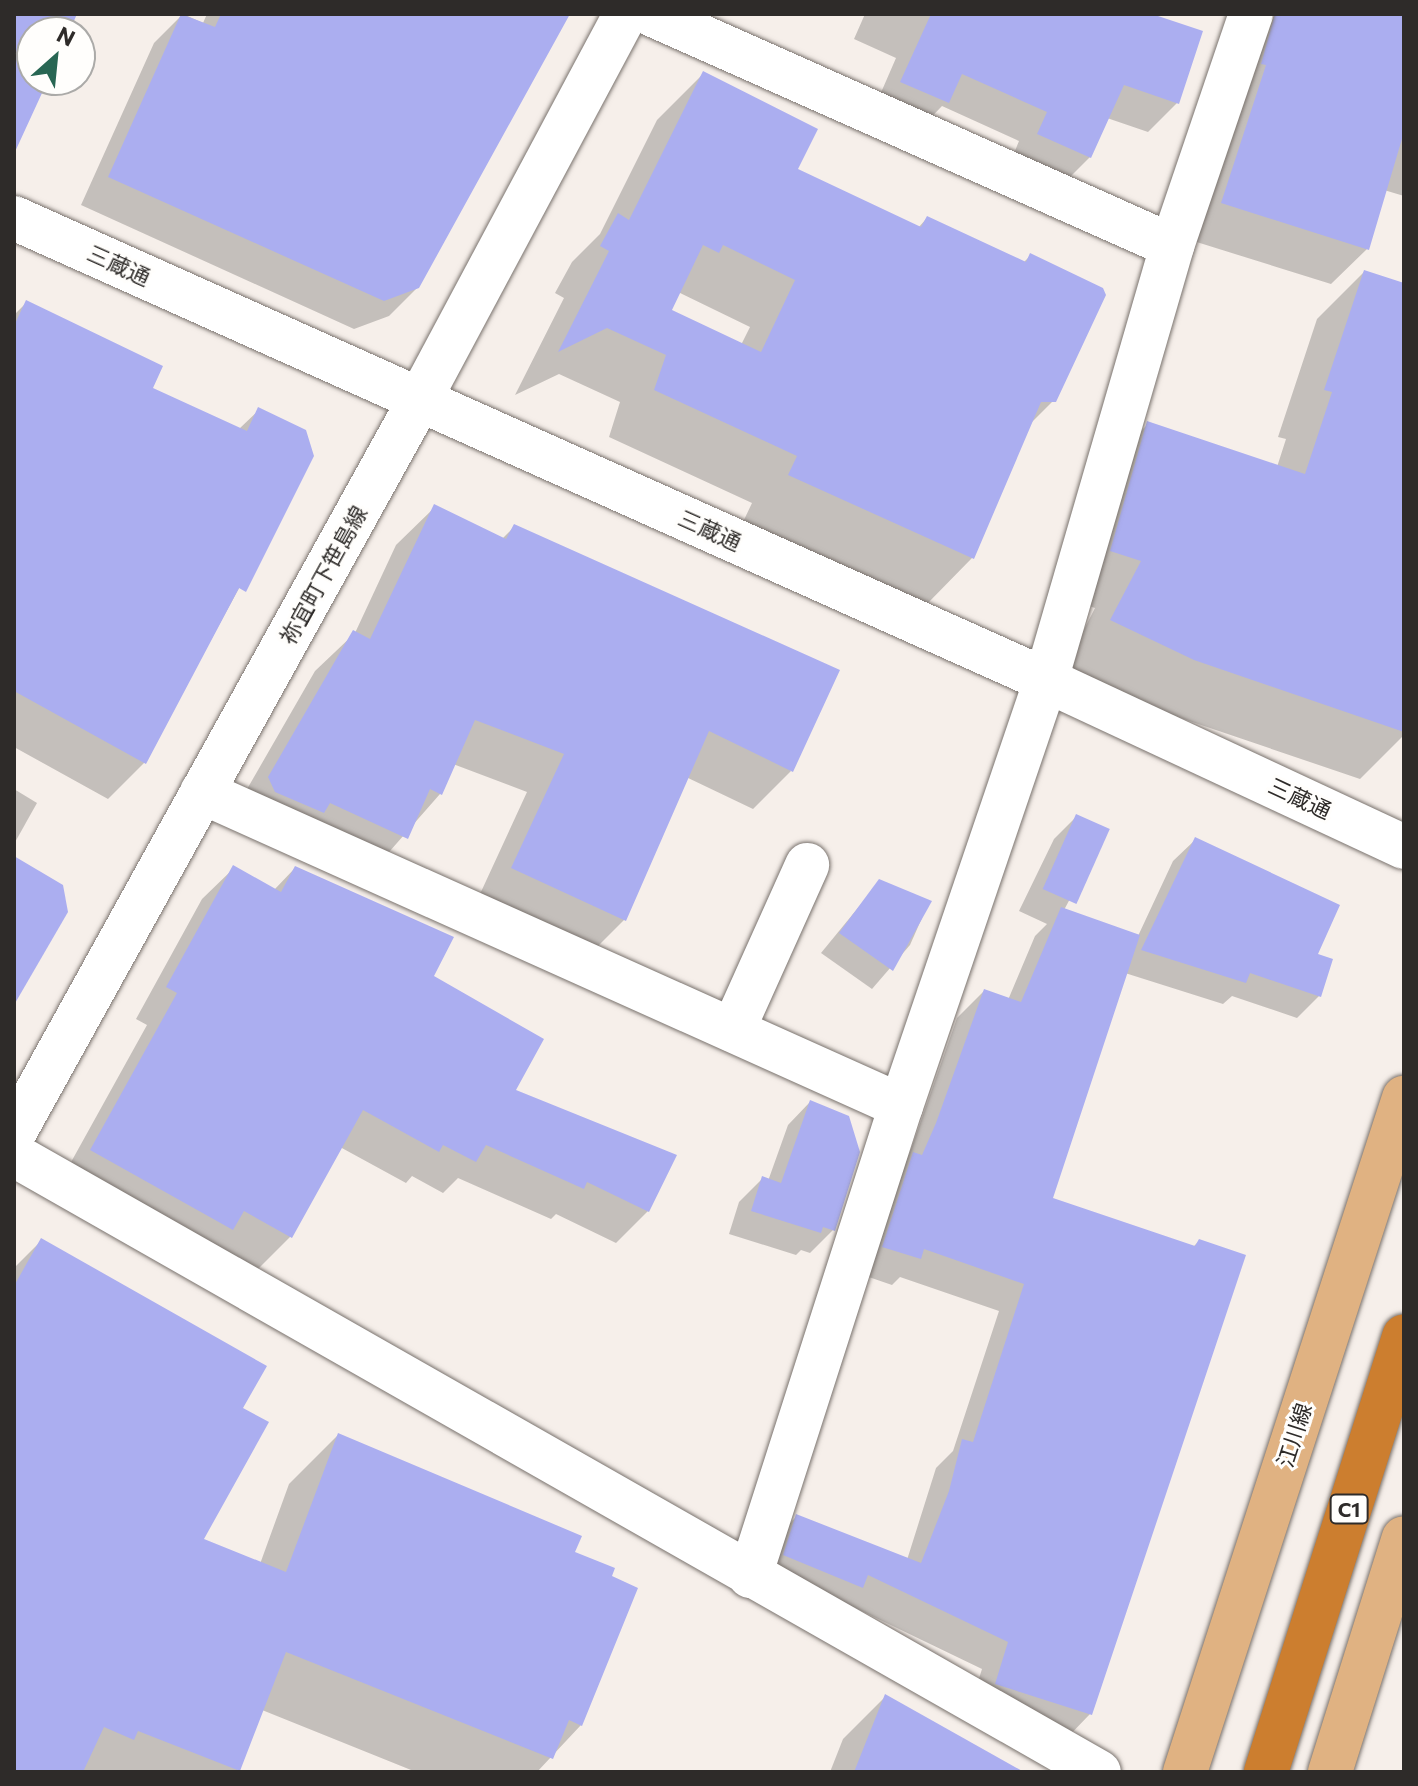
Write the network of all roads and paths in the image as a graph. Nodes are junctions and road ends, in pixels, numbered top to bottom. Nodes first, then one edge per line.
1 (626, 14) edge
2 (651, 14) edge
3 (1251, 14) edge
4 (14, 218) edge
5 (1172, 246) junction
6 (420, 399) junction
7 (1046, 680) junction
8 (202, 792) junction
9 (1404, 847) edge
10 (807, 865) dead end
11 (733, 1030) junction
12 (1404, 1098) edge
13 (901, 1106) junction
14 (14, 1133) edge
15 (14, 1155) edge
16 (1404, 1336) edge
17 (1404, 1538) edge
18 (750, 1576) junction
19 (1294, 1682) junction
20 (1099, 1772) edge
21 (1185, 1772) edge
22 (1246, 1772) edge
23 (1266, 1772) edge
24 (1330, 1772) edge

1 - 6 street, 祢宜町下笹島線
2 - 5 street
3 - 5 street
4 - 6 street, 三蔵通
5 - 7 street
6 - 7 street, 三蔵通
6 - 8 street, 祢宜町下笹島線
7 - 9 street, 三蔵通
7 - 13 street
8 - 11 street
8 - 14 street, 祢宜町下笹島線
10 - 11 street
11 - 13 street
12 - 21 main road, 江川線
13 - 18 street
15 - 18 street
16 - 19 highway, C1
17 - 24 main road
18 - 20 street
19 - 22 highway
19 - 23 highway, C1

